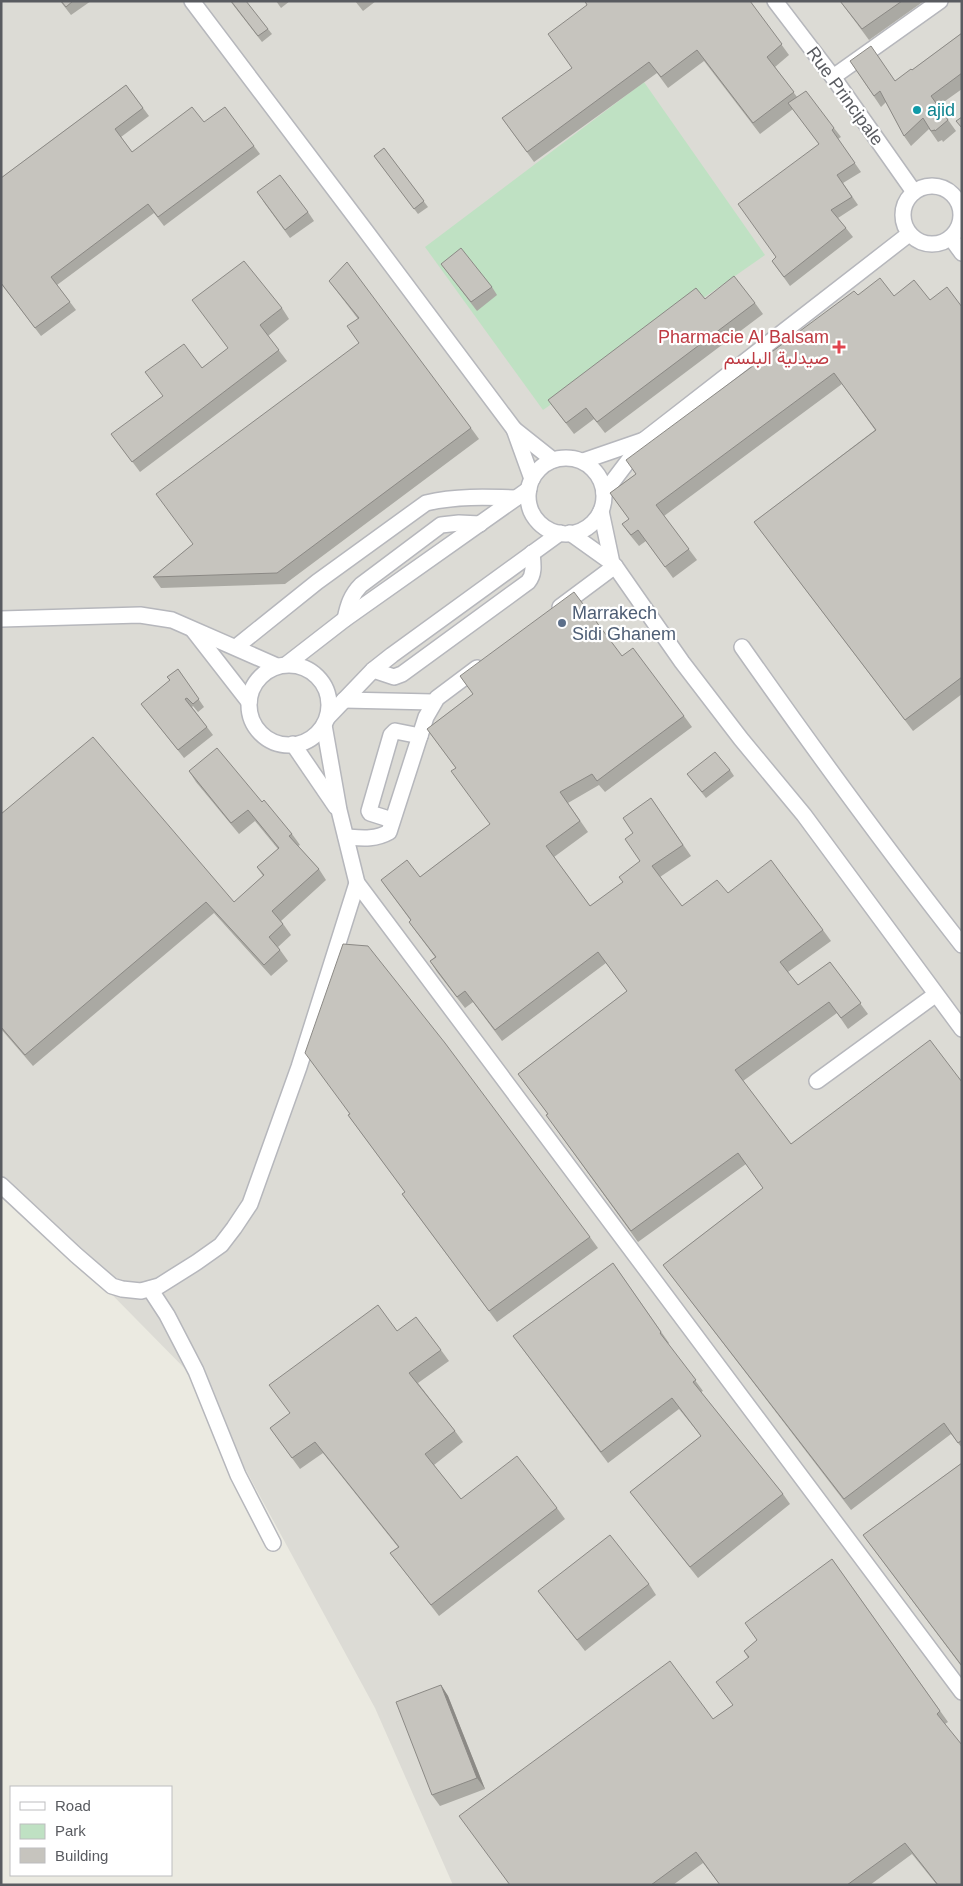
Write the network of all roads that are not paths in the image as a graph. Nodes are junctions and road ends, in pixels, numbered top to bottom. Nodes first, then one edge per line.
1 (192, 1) edge
2 (775, 1) edge
3 (940, 1) edge
4 (833, 77) junction
5 (914, 192) junction
6 (957, 192) edge
7 (909, 234) junction
8 (950, 238) junction
9 (962, 253) edge
10 (514, 430) junction
11 (644, 440) junction
12 (554, 460) junction
13 (583, 461) junction
14 (530, 484) junction
15 (604, 492) junction
16 (516, 498) junction
17 (601, 511) junction
18 (480, 524) junction
19 (565, 533) junction
20 (532, 553) junction
21 (614, 564) junction
22 (545, 618) edge
23 (1, 619) edge
24 (345, 619) junction
25 (192, 629) junction
26 (236, 647) junction
27 (742, 647) dead end
28 (491, 658) edge
29 (282, 665) junction
30 (374, 670) junction
31 (344, 700) junction
32 (249, 702) junction
33 (433, 702) junction
34 (326, 721) junction
35 (420, 736) junction
36 (293, 744) junction
37 (339, 810) junction
38 (392, 820) junction
39 (346, 837) junction
40 (357, 883) junction
41 (962, 945) edge
42 (935, 995) junction
43 (962, 1029) edge
44 (817, 1081) dead end
45 (1, 1185) edge
46 (150, 1289) junction
47 (273, 1543) dead end
48 (962, 1692) edge

1 - 10 street
2 - 4 street, Rue Principale
3 - 4 street
4 - 5 street, Rue Principale
5 - 6 street
5 - 7 street
6 - 8 street
7 - 8 street
7 - 11 street
8 - 9 street
10 - 12 street
10 - 14 street
11 - 13 street
11 - 15 street
12 - 13 street
12 - 14 street
13 - 15 street
14 - 16 street
14 - 19 street
15 - 17 street
16 - 18 street
16 - 26 street
17 - 19 street
17 - 21 street
18 - 24 street
18 - 24 street
19 - 20 street
19 - 21 street
20 - 30 street
20 - 30 street
21 - 22 street
21 - 42 street
23 - 25 street
24 - 29 street
25 - 26 street
25 - 32 street
26 - 29 street
27 - 41 street
28 - 33 street
29 - 32 street
29 - 34 street
30 - 31 street
31 - 33 street
31 - 34 street
32 - 36 street
33 - 35 street
34 - 36 street
34 - 37 street
35 - 38 street
35 - 38 street
36 - 37 street
37 - 39 street
38 - 39 street
39 - 40 street
40 - 46 street
40 - 48 street
42 - 43 street
42 - 44 street
45 - 46 street
46 - 47 street

